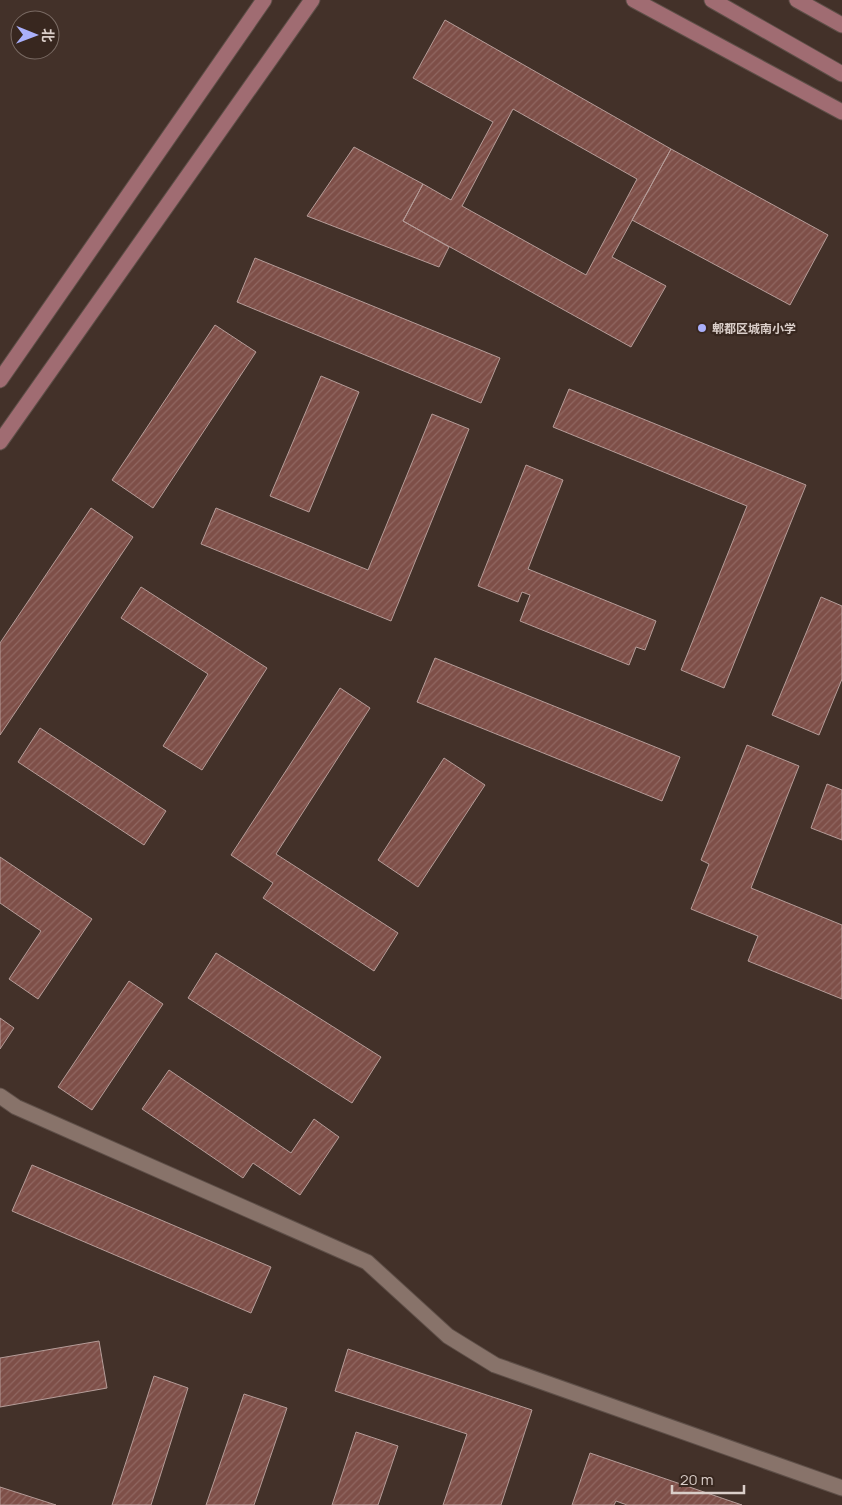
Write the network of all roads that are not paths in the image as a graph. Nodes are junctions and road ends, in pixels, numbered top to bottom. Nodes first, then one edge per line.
1 (264, 0) edge
2 (312, 0) edge
3 (634, 0) edge
4 (712, 0) edge
5 (797, 0) edge
6 (842, 25) edge
7 (842, 74) edge
8 (842, 112) edge
9 (0, 380) edge
10 (0, 442) edge
11 (0, 1096) edge
12 (842, 1488) edge

1 - 9 street
2 - 10 street
3 - 8 street
4 - 7 street
5 - 6 street
11 - 12 street

